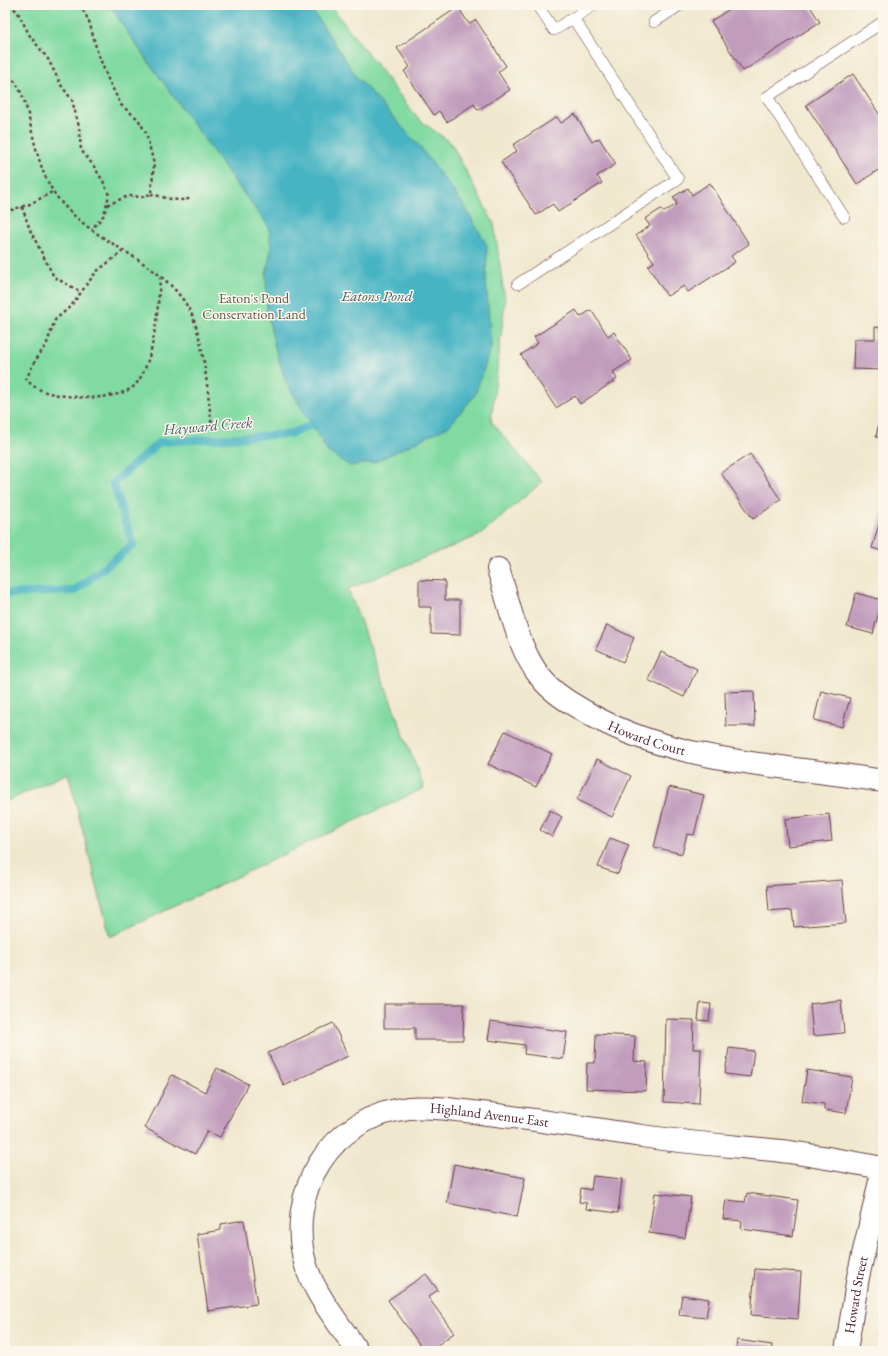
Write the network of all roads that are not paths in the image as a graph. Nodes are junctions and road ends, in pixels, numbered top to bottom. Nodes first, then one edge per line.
1 (538, 5) edge
2 (594, 5) edge
3 (680, 5) edge
4 (573, 18) junction
5 (654, 22) dead end
6 (883, 22) edge
7 (844, 217) dead end
8 (518, 284) dead end
9 (498, 569) dead end
10 (883, 781) edge
11 (883, 1168) edge
12 (357, 1351) edge
13 (846, 1351) edge

1 - 4 lane
2 - 4 lane
3 - 5 lane
4 - 8 lane
6 - 7 lane
9 - 10 street, Howard Court
11 - 12 street, Highland Avenue East
11 - 13 street, Howard Street

